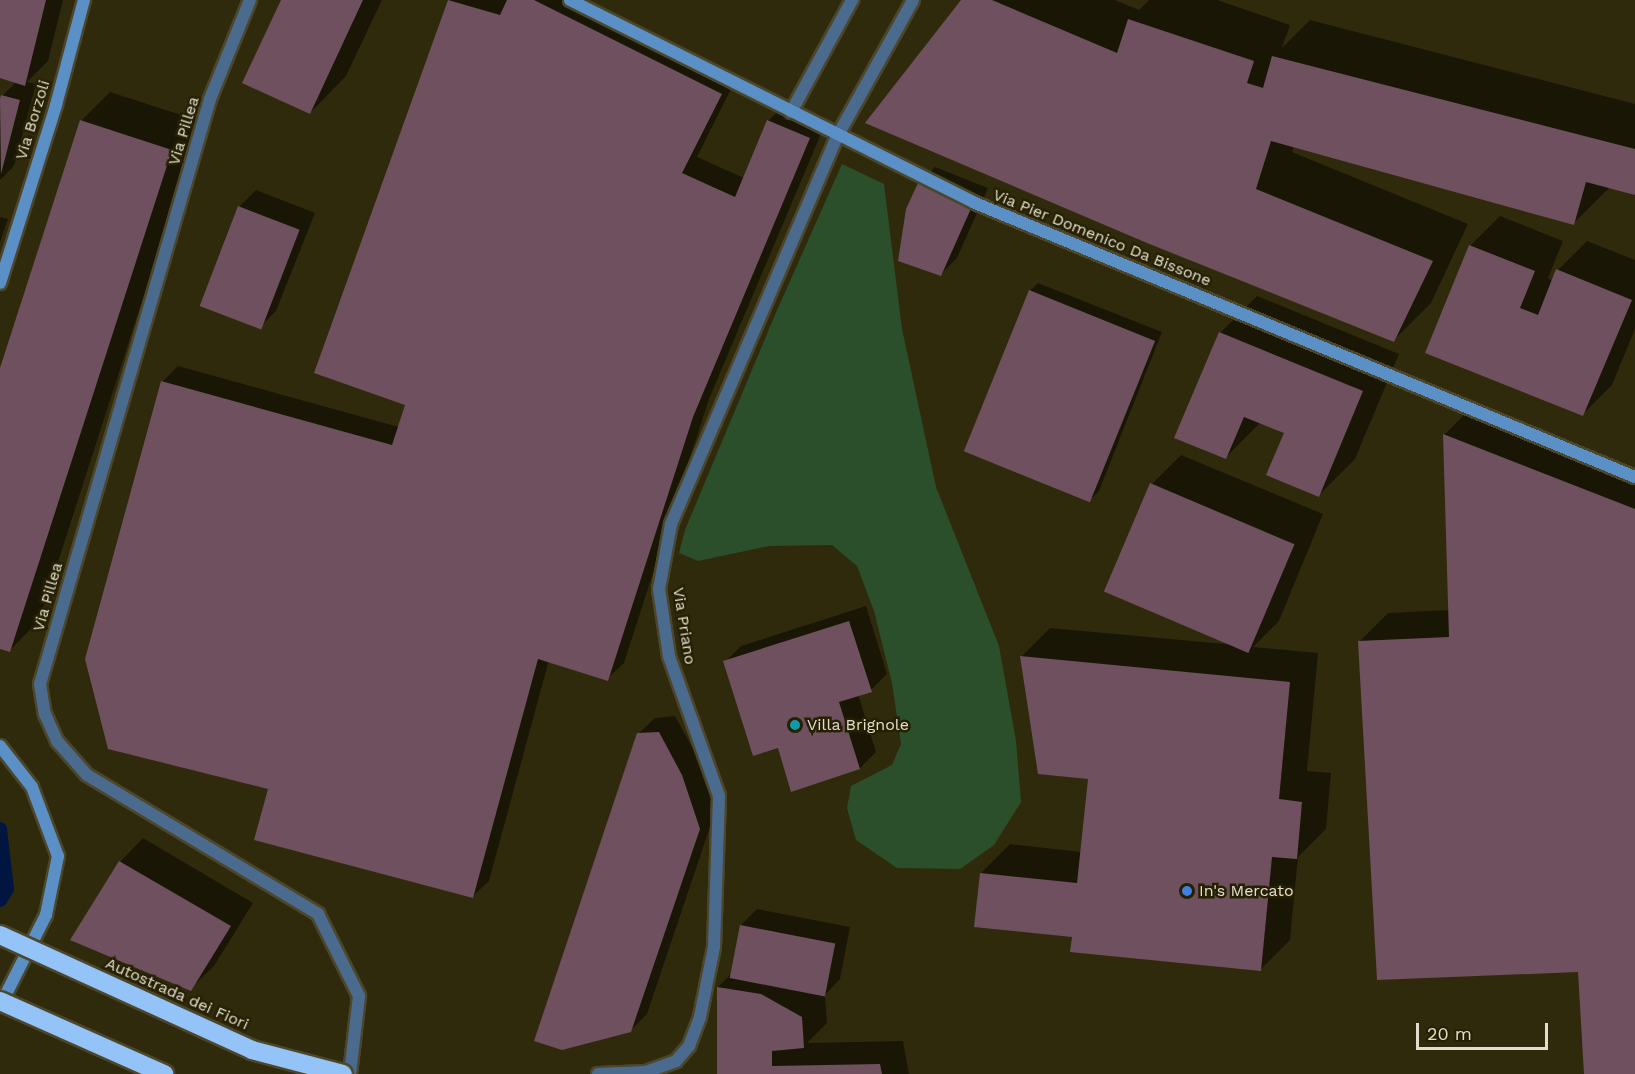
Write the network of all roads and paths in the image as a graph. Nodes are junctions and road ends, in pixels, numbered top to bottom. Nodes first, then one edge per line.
1 (84, 0) edge
2 (250, 0) edge
3 (570, 0) edge
4 (852, 0) edge
5 (913, 0) edge
6 (791, 112) junction
7 (838, 135) junction
8 (0, 283) edge
9 (1635, 477) edge
10 (0, 746) edge
11 (0, 935) edge
12 (0, 1001) edge
13 (0, 1006) edge
14 (164, 1074) edge
15 (343, 1074) edge
16 (350, 1074) edge
17 (598, 1074) edge

1 - 8 main road, Via Borzoli
2 - 16 street, Via Pillea
3 - 6 main road, Via Pier Domenico Da Bissone
4 - 6 street
5 - 7 street, Via Priano
6 - 7 main road, Via Pier Domenico Da Bissone
7 - 9 main road, Via Pier Domenico Da Bissone
7 - 17 street, Via Priano
10 - 13 main road
11 - 15 highway, Autostrada dei Fiori, bridge
12 - 14 highway, bridge

